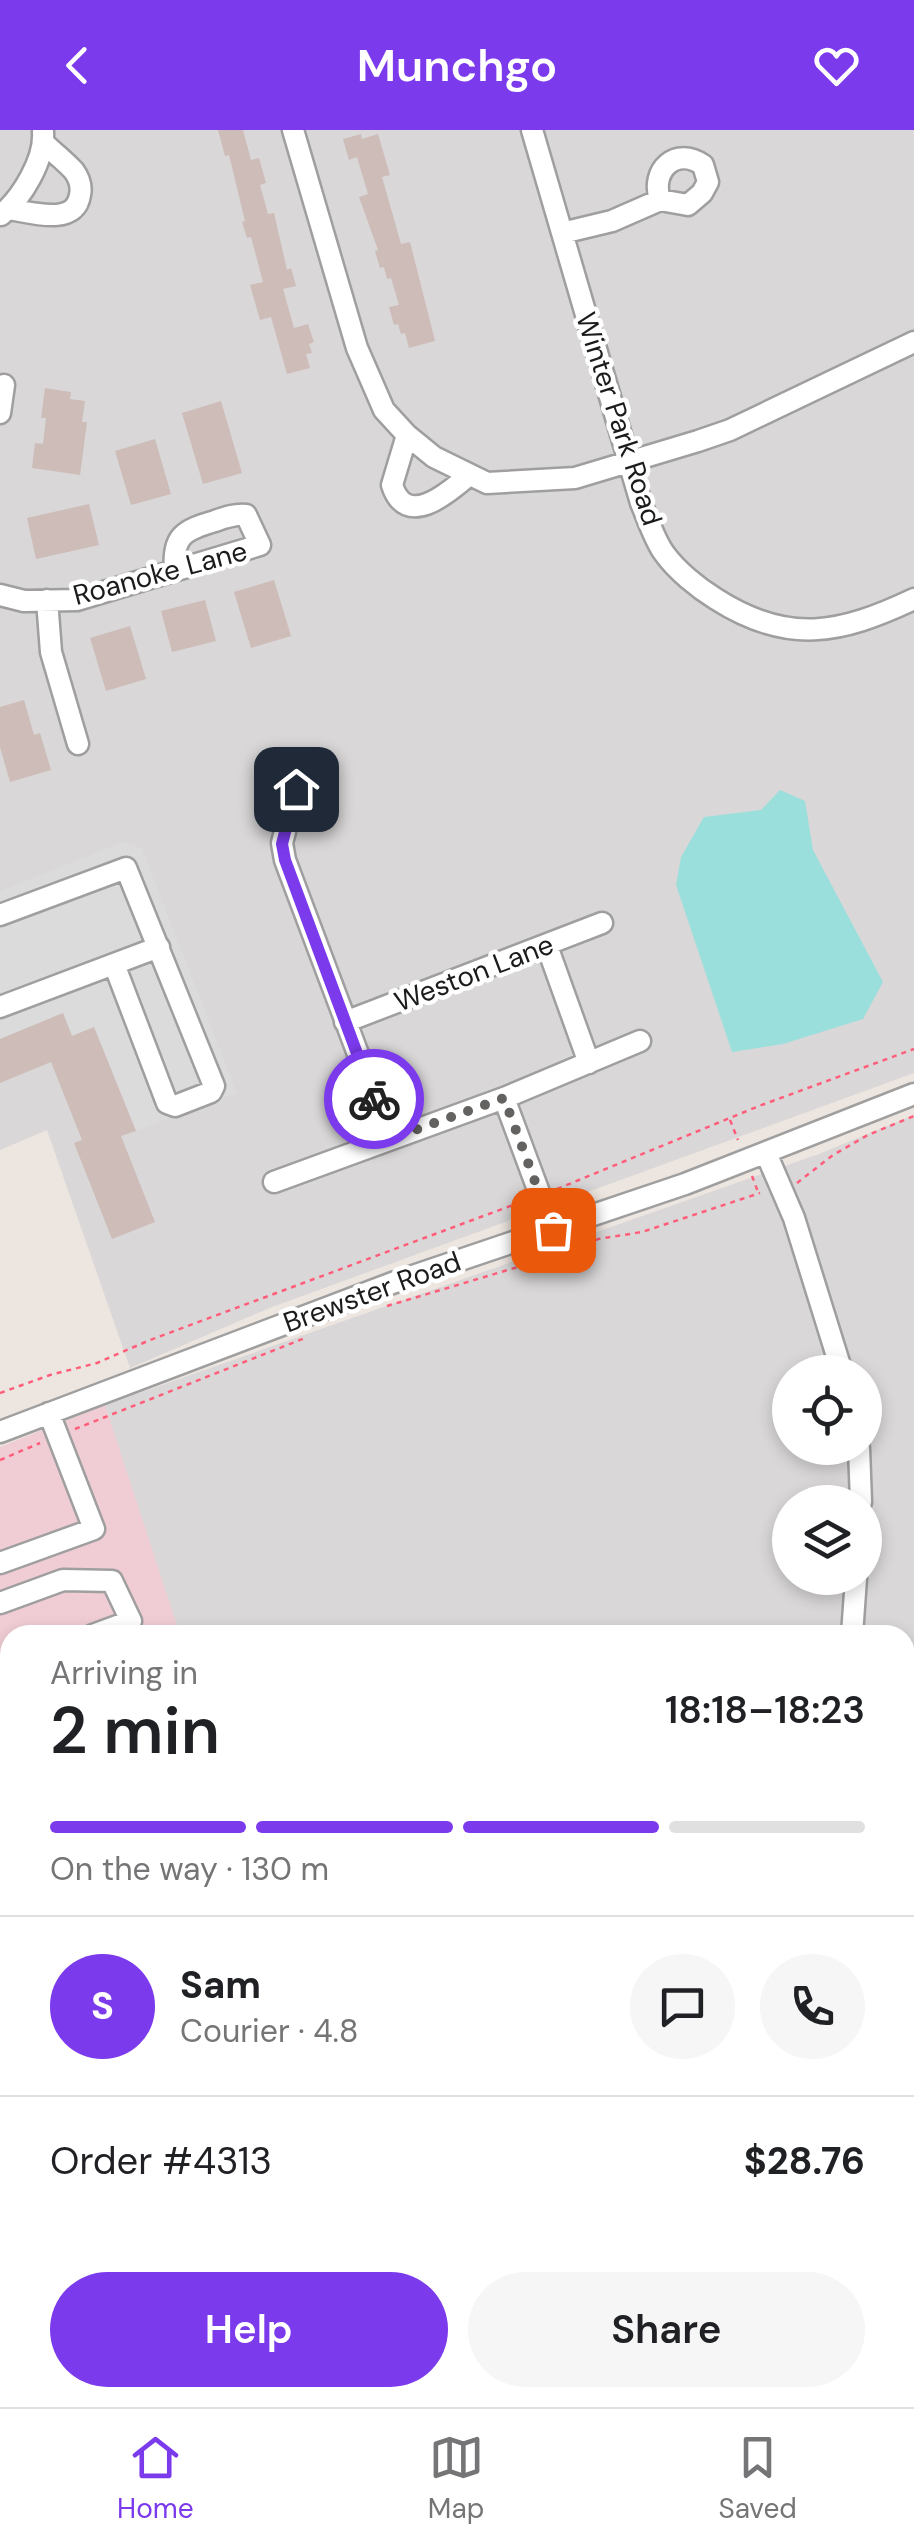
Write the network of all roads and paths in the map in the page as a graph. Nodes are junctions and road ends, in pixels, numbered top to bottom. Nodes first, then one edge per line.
1 (293, 130) edge
2 (532, 130) edge
3 (43, 137) edge
4 (660, 200) dead end
5 (4, 212) edge
6 (562, 233) junction
7 (914, 342) edge
8 (4, 385) dead end
9 (0, 414) edge
10 (406, 435) junction
11 (630, 462) junction
12 (468, 476) junction
13 (175, 570) junction
14 (0, 595) edge
15 (46, 600) junction
16 (914, 600) edge
17 (78, 744) dead end
18 (296, 789) dead end
19 (0, 915) edge
20 (602, 923) dead end
21 (547, 946) junction
22 (159, 947) junction
23 (114, 964) junction
24 (0, 1007) edge
25 (345, 1022) junction
26 (640, 1041) dead end
27 (914, 1049) edge
28 (589, 1062) junction
29 (914, 1094) edge
30 (504, 1098) junction
31 (914, 1116) edge
32 (390, 1139) junction
33 (766, 1153) junction
34 (274, 1182) dead end
35 (781, 1188) junction
36 (540, 1195) junction
37 (553, 1230) junction
38 (372, 1311) dead end
39 (304, 1338) dead end
40 (837, 1355) edge
41 (0, 1392) edge
42 (49, 1413) junction
43 (0, 1432) edge
44 (58, 1436) junction
45 (0, 1460) edge
46 (0, 1563) edge
47 (855, 1595) edge
48 (0, 1603) edge
49 (122, 1625) edge
50 (853, 1625) edge

1 - 10 street
2 - 6 street, Winter Park Road
3 - 5 street
3 - 5 street
4 - 6 street
6 - 11 street, Winter Park Road
7 - 11 street
8 - 9 street
10 - 12 street
10 - 12 street
11 - 12 street
11 - 16 street, Winter Park Road
13 - 13 street, Roanoke Lane
13 - 15 street, Roanoke Lane
14 - 15 street, Roanoke Lane
15 - 17 street
18 - 25 street
19 - 22 street
20 - 21 street, Weston Lane
21 - 25 street, Weston Lane
21 - 28 street
22 - 23 street
22 - 23 street
23 - 24 street
25 - 32 street
26 - 28 street
27 - 36 path
28 - 30 street
29 - 33 street, Brewster Road
30 - 32 street
30 - 36 street
31 - 35 path
32 - 34 street
33 - 35 street
33 - 37 street, Brewster Road
35 - 38 path
35 - 40 street
36 - 37 street
36 - 41 path
37 - 42 street, Brewster Road
39 - 44 path
42 - 43 street, Brewster Road
42 - 44 street
44 - 45 path
44 - 46 street
47 - 50 street
48 - 49 street

